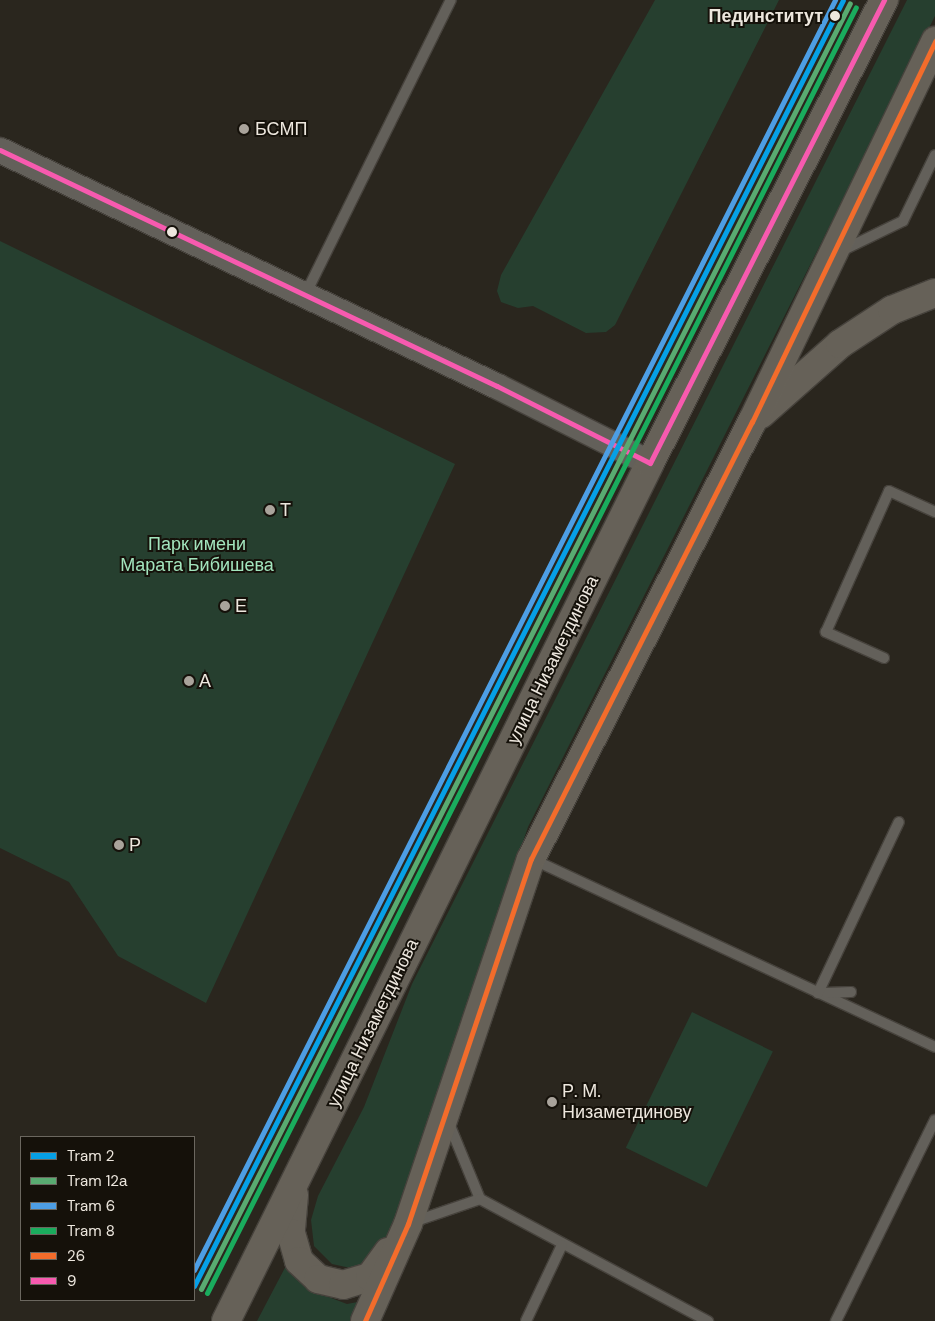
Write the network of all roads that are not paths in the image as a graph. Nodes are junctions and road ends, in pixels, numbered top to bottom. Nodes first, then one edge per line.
1 (450, 0) edge
2 (884, 0) edge
3 (935, 42) edge
4 (0, 150) edge
5 (935, 155) edge
6 (832, 256) junction
7 (935, 292) edge
8 (304, 296) junction
9 (752, 422) junction
10 (650, 463) junction
11 (935, 512) edge
12 (884, 658) dead end
13 (899, 822) dead end
14 (531, 859) junction
15 (852, 992) dead end
16 (818, 993) junction
17 (935, 1047) edge
18 (445, 1112) junction
19 (935, 1120) edge
20 (295, 1181) junction
21 (480, 1199) junction
22 (408, 1224) junction
23 (562, 1245) junction
24 (226, 1321) edge
25 (365, 1321) edge
26 (526, 1321) edge
27 (708, 1321) edge
28 (836, 1321) edge

1 - 8 lane
2 - 10 main road, улица Низаметдинова
3 - 6 main road
4 - 8 street
5 - 6 lane
6 - 9 main road
7 - 9 main road
8 - 10 street
9 - 14 main road
10 - 20 main road, улица Низаметдинова
11 - 12 lane
13 - 16 lane
14 - 16 lane
14 - 18 main road
15 - 16 lane
16 - 17 lane
18 - 21 lane
18 - 22 main road
19 - 28 lane
20 - 22 main road
20 - 24 main road, улица Низаметдинова
21 - 22 lane
21 - 23 lane
22 - 25 main road
23 - 26 lane
23 - 27 lane

